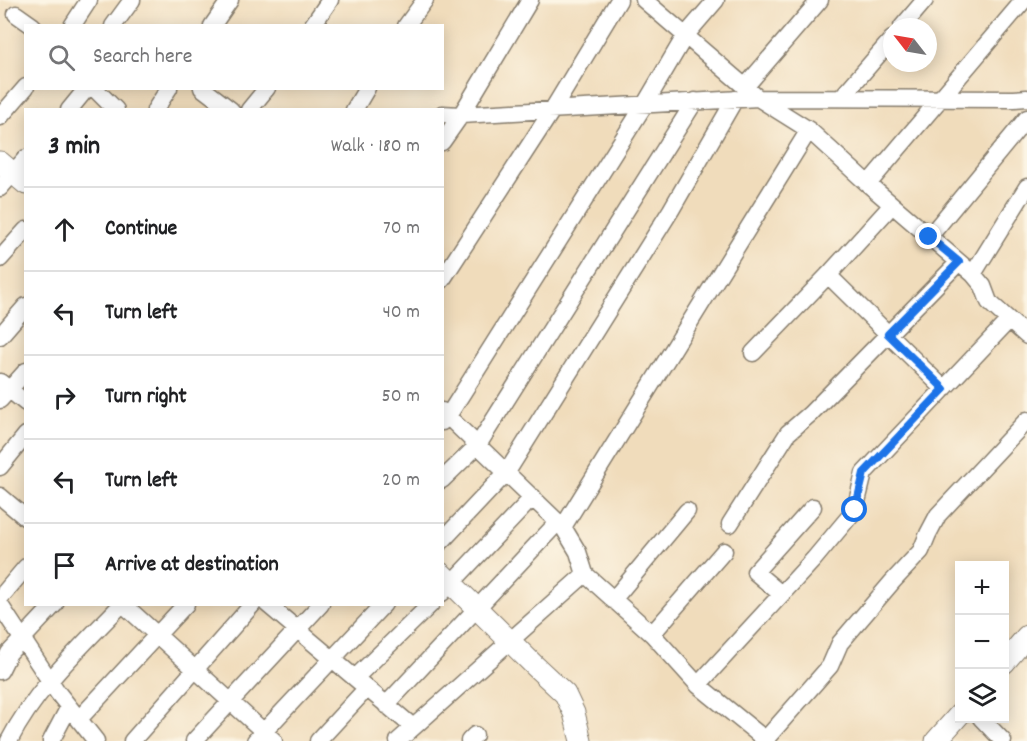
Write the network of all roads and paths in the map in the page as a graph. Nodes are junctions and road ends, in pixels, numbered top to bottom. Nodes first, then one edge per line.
1 (89, 0) edge
2 (132, 0) edge
3 (230, 0) edge
4 (330, 0) edge
5 (425, 0) edge
6 (530, 0) edge
7 (620, 0) edge
8 (644, 0) edge
9 (716, 0) edge
10 (820, 0) edge
11 (926, 0) edge
12 (1024, 0) edge
13 (16, 14) dead end
14 (910, 18) edge
15 (30, 24) edge
16 (73, 24) edge
17 (114, 24) edge
18 (213, 24) edge
19 (313, 24) edge
20 (407, 24) edge
21 (685, 36) junction
22 (883, 49) edge
23 (24, 89) edge
24 (85, 90) edge
25 (96, 90) edge
26 (168, 90) edge
27 (205, 90) edge
28 (265, 90) edge
29 (366, 90) edge
30 (746, 95) junction
31 (841, 98) junction
32 (1027, 98) edge
33 (939, 99) junction
34 (695, 101) junction
35 (645, 104) junction
36 (71, 108) edge
37 (114, 108) edge
38 (156, 108) edge
39 (228, 108) edge
40 (251, 108) edge
41 (355, 108) edge
42 (554, 110) junction
43 (444, 114) edge
44 (461, 115) junction
45 (0, 117) edge
46 (1027, 118) edge
47 (809, 130) junction
48 (444, 139) edge
49 (868, 184) junction
50 (1027, 187) edge
51 (892, 205) junction
52 (24, 233) edge
53 (929, 237) junction
54 (0, 259) edge
55 (959, 262) junction
56 (973, 273) junction
57 (828, 275) junction
58 (444, 277) edge
59 (24, 308) edge
60 (1009, 320) junction
61 (888, 334) junction
62 (1026, 334) edge
63 (0, 336) edge
64 (753, 353) dead end
65 (24, 373) edge
66 (944, 389) junction
67 (3, 390) edge
68 (24, 402) edge
69 (444, 416) edge
70 (1027, 420) edge
71 (24, 437) edge
72 (478, 445) junction
73 (0, 467) edge
74 (507, 472) junction
75 (444, 478) edge
76 (0, 496) edge
77 (532, 497) junction
78 (813, 507) dead end
79 (22, 509) edge
80 (687, 511) dead end
81 (561, 524) junction
82 (730, 524) dead end
83 (444, 539) edge
84 (724, 551) dead end
85 (24, 569) edge
86 (585, 574) junction
87 (446, 583) edge
88 (781, 594) junction
89 (0, 598) edge
90 (613, 600) junction
91 (0, 605) edge
92 (53, 606) edge
93 (120, 606) edge
94 (124, 606) edge
95 (184, 606) edge
96 (251, 606) edge
97 (269, 606) edge
98 (319, 606) edge
99 (382, 606) edge
100 (428, 606) edge
101 (477, 608) junction
102 (297, 630) junction
103 (652, 634) junction
104 (158, 636) junction
105 (1027, 636) edge
106 (23, 638) junction
107 (510, 640) junction
108 (1009, 658) edge
109 (333, 659) junction
110 (195, 669) junction
111 (0, 671) edge
112 (50, 681) junction
113 (361, 683) junction
114 (698, 685) junction
115 (230, 701) junction
116 (386, 705) junction
117 (74, 713) junction
118 (955, 720) edge
119 (986, 723) edge
120 (413, 727) junction
121 (264, 738) edge
122 (766, 740) edge
123 (9, 741) edge
124 (51, 741) edge
125 (96, 741) edge
126 (132, 741) edge
127 (194, 741) edge
128 (318, 741) edge
129 (398, 741) edge
130 (581, 741) edge
131 (936, 741) edge
132 (1003, 741) edge

1 - 16 street
2 - 17 street
3 - 18 street
4 - 19 street
5 - 20 street
6 - 44 street
7 - 42 street
8 - 21 street
9 - 21 street
10 - 30 street
11 - 14 street
12 - 33 street
13 - 15 street
21 - 30 street
21 - 35 street
22 - 31 street
23 - 45 street
24 - 36 street
25 - 37 street
26 - 38 street
27 - 39 street
28 - 40 street
29 - 41 street
30 - 31 street
30 - 34 street
30 - 47 street
30 - 74 street
31 - 33 street
32 - 33 street
33 - 49 street
34 - 35 street
34 - 72 street
35 - 42 street
35 - 69 street
42 - 44 street
42 - 58 street
43 - 44 street
44 - 48 street
46 - 53 street
47 - 49 street
47 - 81 street
49 - 51 street
50 - 56 street
51 - 53 street
51 - 57 street
52 - 54 street
53 - 55 street
55 - 56 street
55 - 61 street
56 - 60 street
57 - 61 street
57 - 64 street
59 - 63 street
60 - 62 street
60 - 66 street
61 - 66 street
61 - 82 street
65 - 67 street
66 - 88 street
67 - 68 street
69 - 72 street
70 - 122 street
71 - 73 street
72 - 74 street
72 - 75 street
74 - 77 street
74 - 83 street
76 - 79 street
77 - 81 street
77 - 87 street
78 - 88 street
80 - 90 street
81 - 86 street
81 - 101 street
84 - 103 street
85 - 89 street
86 - 90 street
86 - 107 street
87 - 101 street
88 - 114 street
90 - 103 street
91 - 106 street
92 - 106 street
93 - 112 street
94 - 104 street
95 - 104 street
96 - 110 street
97 - 102 street
98 - 102 street
99 - 109 street
100 - 113 street
101 - 107 street
101 - 116 street
102 - 109 street
102 - 115 street
103 - 114 street
104 - 110 street
104 - 117 street
105 - 108 street
106 - 111 street
106 - 112 street
107 - 120 street
107 - 130 street
109 - 113 street
109 - 121 street
110 - 115 street
110 - 126 street
112 - 117 street
112 - 123 street
113 - 116 street
113 - 128 street
114 - 122 street
115 - 121 street
115 - 127 street
116 - 120 street
117 - 124 street
117 - 125 street
118 - 131 street
119 - 132 street
120 - 129 street

